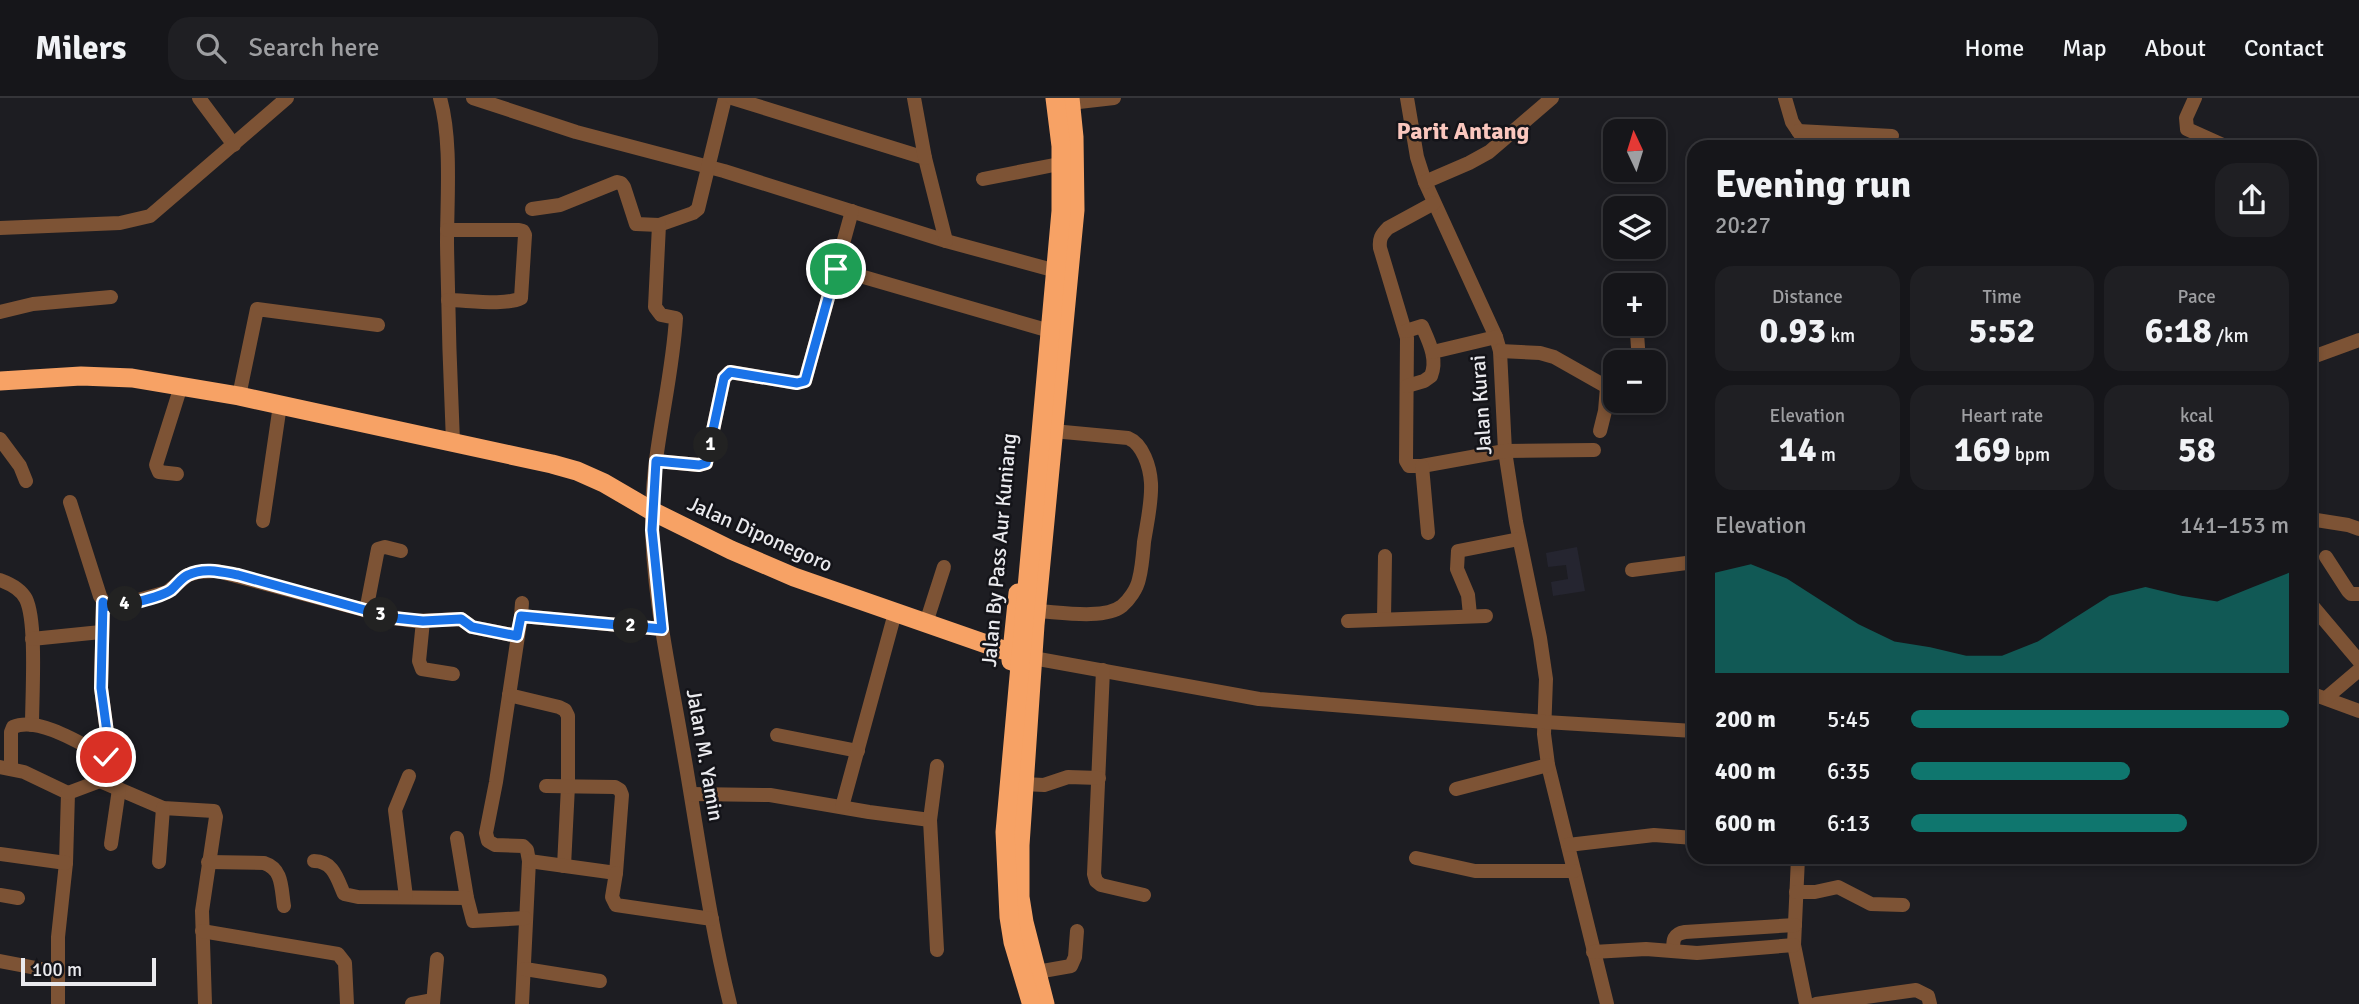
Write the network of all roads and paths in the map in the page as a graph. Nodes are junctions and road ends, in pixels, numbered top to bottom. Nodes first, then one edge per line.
1 (199, 98) edge
2 (287, 98) edge
3 (440, 98) edge
4 (473, 98) edge
5 (725, 98) edge
6 (732, 98) edge
7 (914, 98) edge
8 (1047, 98) edge
9 (1114, 98) edge
10 (1407, 98) edge
11 (1552, 98) edge
12 (1785, 98) edge
13 (2195, 98) edge
14 (1064, 99) edge
15 (1798, 131) junction
16 (1892, 136) dead end
17 (1804, 140) edge
18 (2211, 140) edge
19 (234, 145) junction
20 (925, 158) junction
21 (1054, 165) junction
22 (709, 167) junction
23 (983, 179) dead end
24 (1424, 181) junction
25 (1434, 203) junction
26 (533, 209) dead end
27 (852, 211) junction
28 (659, 225) junction
29 (0, 228) edge
30 (447, 230) junction
31 (946, 241) junction
32 (836, 269) junction
33 (1049, 269) junction
34 (111, 297) dead end
35 (448, 300) junction
36 (0, 312) edge
37 (378, 325) dead end
38 (1043, 329) junction
39 (1406, 331) junction
40 (2359, 340) edge
41 (1498, 344) junction
42 (1433, 352) junction
43 (2317, 355) edge
44 (0, 381) edge
45 (1603, 382) edge
46 (181, 386) junction
47 (1407, 386) junction
48 (239, 396) junction
49 (281, 405) junction
50 (1604, 413) edge
51 (1053, 431) junction
52 (1600, 431) dead end
53 (0, 439) edge
54 (453, 442) junction
55 (1594, 450) dead end
56 (1505, 451) junction
57 (656, 461) junction
58 (1422, 466) junction
59 (177, 474) dead end
60 (26, 481) dead end
61 (70, 502) dead end
62 (652, 511) junction
63 (2317, 520) edge
64 (263, 521) dead end
65 (1034, 529) junction
66 (2359, 530) edge
67 (1427, 533) dead end
68 (1519, 539) junction
69 (401, 551) dead end
70 (1385, 556) dead end
71 (2326, 557) dead end
72 (1687, 563) edge
73 (944, 567) dead end
74 (1632, 570) dead end
75 (0, 580) edge
76 (2359, 594) edge
77 (103, 602) junction
78 (366, 611) junction
79 (1037, 611) junction
80 (2317, 611) edge
81 (895, 613) junction
82 (1470, 615) junction
83 (1486, 615) dead end
84 (1384, 619) junction
85 (423, 621) junction
86 (1348, 621) dead end
87 (926, 622) junction
88 (662, 629) junction
89 (101, 632) junction
90 (517, 636) junction
91 (32, 639) junction
92 (1012, 653) junction
93 (1033, 658) junction
94 (2359, 662) edge
95 (1103, 670) junction
96 (2359, 670) edge
97 (453, 674) dead end
98 (509, 695) junction
99 (2317, 695) edge
100 (2326, 698) junction
101 (2359, 711) edge
102 (1545, 722) junction
103 (32, 725) junction
104 (1687, 731) edge
105 (777, 735) dead end
106 (858, 751) junction
107 (106, 757) junction
108 (1548, 765) junction
109 (937, 766) dead end
110 (6, 768) edge
111 (409, 776) dead end
112 (1099, 778) junction
113 (100, 781) junction
114 (1023, 784) junction
115 (546, 786) dead end
116 (568, 786) junction
117 (119, 789) junction
118 (1456, 789) dead end
119 (68, 793) junction
120 (691, 794) junction
121 (842, 807) junction
122 (163, 808) junction
123 (930, 820) junction
124 (1687, 837) edge
125 (457, 838) dead end
126 (111, 844) dead end
127 (1568, 845) junction
128 (0, 854) edge
129 (1416, 858) dead end
130 (314, 861) dead end
131 (529, 861) junction
132 (159, 862) dead end
133 (208, 862) junction
134 (66, 863) junction
135 (1798, 864) edge
136 (564, 866) junction
137 (1574, 871) junction
138 (616, 873) junction
139 (1796, 892) junction
140 (0, 895) edge
141 (1144, 895) dead end
142 (406, 897) junction
143 (18, 898) dead end
144 (467, 898) junction
145 (1903, 905) dead end
146 (284, 906) dead end
147 (525, 918) junction
148 (712, 919) junction
149 (1795, 925) junction
150 (202, 931) junction
151 (1077, 931) dead end
152 (1794, 945) junction
153 (937, 950) dead end
154 (1672, 951) junction
155 (1594, 952) junction
156 (437, 958) dead end
157 (0, 961) edge
158 (525, 969) junction
159 (57, 972) junction
160 (1037, 972) junction
161 (600, 981) dead end
162 (433, 1002) edge
163 (1035, 1003) edge
164 (58, 1004) edge
165 (205, 1004) edge
166 (347, 1004) edge
167 (412, 1004) edge
168 (522, 1004) edge
169 (730, 1004) edge
170 (1607, 1004) edge
171 (1806, 1004) edge
172 (1816, 1004) edge
173 (1930, 1004) edge

1 - 19 street
2 - 19 street
3 - 30 street
4 - 22 street
5 - 22 street
6 - 20 street
7 - 20 street
8 - 21 highway, Jalan By Pass Aur Kuniang
9 - 14 street
10 - 24 street, Jalan Kurai
11 - 24 street
12 - 15 street
13 - 18 street
14 - 51 highway, Jalan By Pass Aur Kuniang
14 - 163 highway, Jalan By Pass Aur Kuniang, bridge
15 - 16 street
15 - 17 street
19 - 29 street
20 - 31 street
21 - 23 street
21 - 33 highway, Jalan By Pass Aur Kuniang
22 - 27 street
22 - 28 street
24 - 25 street, Jalan Kurai
25 - 39 street
25 - 41 street, Jalan Kurai
26 - 28 street
27 - 31 street
27 - 32 street
28 - 57 street, Jalan M. Yamin
30 - 35 street
30 - 35 street
31 - 33 street
32 - 38 street
32 - 57 street
33 - 38 highway, Jalan By Pass Aur Kuniang
34 - 36 street
35 - 54 street
37 - 48 street
38 - 65 highway, Jalan By Pass Aur Kuniang
39 - 42 street
39 - 47 street
40 - 43 street
41 - 42 street
41 - 45 street
41 - 56 street, Jalan Kurai
42 - 47 street
44 - 46 highway, Jalan Diponegoro
46 - 48 highway, Jalan Diponegoro
46 - 59 street
47 - 58 street
48 - 49 highway, Jalan Diponegoro
49 - 54 highway, Jalan Diponegoro
49 - 64 street
50 - 52 street
51 - 65 highway, Jalan By Pass Aur Kuniang
51 - 79 street
53 - 60 street
54 - 62 highway, Jalan Diponegoro
55 - 56 street
56 - 58 street
56 - 68 street, Jalan Kurai
57 - 62 street, Jalan M. Yamin
58 - 67 street
61 - 77 street
62 - 81 highway, Jalan Diponegoro
62 - 88 street, Jalan M. Yamin
63 - 66 street
65 - 79 highway, Jalan By Pass Aur Kuniang
65 - 92 highway, Jalan By Pass Aur Kuniang
68 - 82 street
68 - 102 street, Jalan Kurai
69 - 78 street
70 - 84 street
71 - 76 street
72 - 74 street
73 - 87 street
75 - 91 street
77 - 78 street
77 - 89 street
78 - 85 street
79 - 93 highway, Jalan By Pass Aur Kuniang
80 - 94 street
81 - 87 highway, Jalan Diponegoro
81 - 106 street
82 - 83 street
82 - 84 street
84 - 86 street
85 - 90 street
85 - 97 street
87 - 92 highway, Jalan Diponegoro
88 - 90 street
88 - 120 street, Jalan M. Yamin
89 - 91 street
89 - 107 street
90 - 98 street
91 - 103 street
92 - 163 highway, Jalan By Pass Aur Kuniang
93 - 95 street
93 - 114 highway, Jalan By Pass Aur Kuniang
95 - 102 street
95 - 112 street
96 - 100 street
98 - 116 street
98 - 131 street
99 - 100 street
100 - 101 street
102 - 104 street
102 - 108 street, Jalan Kurai
103 - 107 street
103 - 110 street
105 - 106 street
106 - 121 street
107 - 113 street
108 - 118 street
108 - 127 street, Jalan Kurai
109 - 123 street
110 - 119 street
111 - 142 street
112 - 114 street
112 - 141 street
113 - 117 street
113 - 119 street
114 - 160 highway, Jalan By Pass Aur Kuniang
115 - 116 street
116 - 136 street
116 - 138 street
117 - 122 street
117 - 126 street
119 - 134 street
120 - 121 street
120 - 148 street, Jalan M. Yamin
121 - 123 street
122 - 132 street
122 - 133 street
123 - 153 street
124 - 127 street
125 - 144 street
127 - 137 street, Jalan Kurai
128 - 134 street
129 - 137 street
130 - 142 street
131 - 136 street
131 - 147 street
133 - 146 street
133 - 150 street
134 - 159 street
135 - 139 street
136 - 138 street
137 - 155 street, Jalan Kurai
138 - 148 street
139 - 145 street
139 - 149 street
140 - 143 street
142 - 144 street
144 - 147 street
147 - 158 street
148 - 169 street, Jalan M. Yamin
149 - 152 street
149 - 154 street
150 - 165 street
150 - 166 street
151 - 160 street
152 - 154 street
152 - 171 street
154 - 155 street
155 - 170 street, Jalan Kurai
156 - 162 street
157 - 159 street
158 - 161 street
158 - 168 street
159 - 164 street
160 - 163 highway, Jalan By Pass Aur Kuniang
162 - 167 street
172 - 173 street

